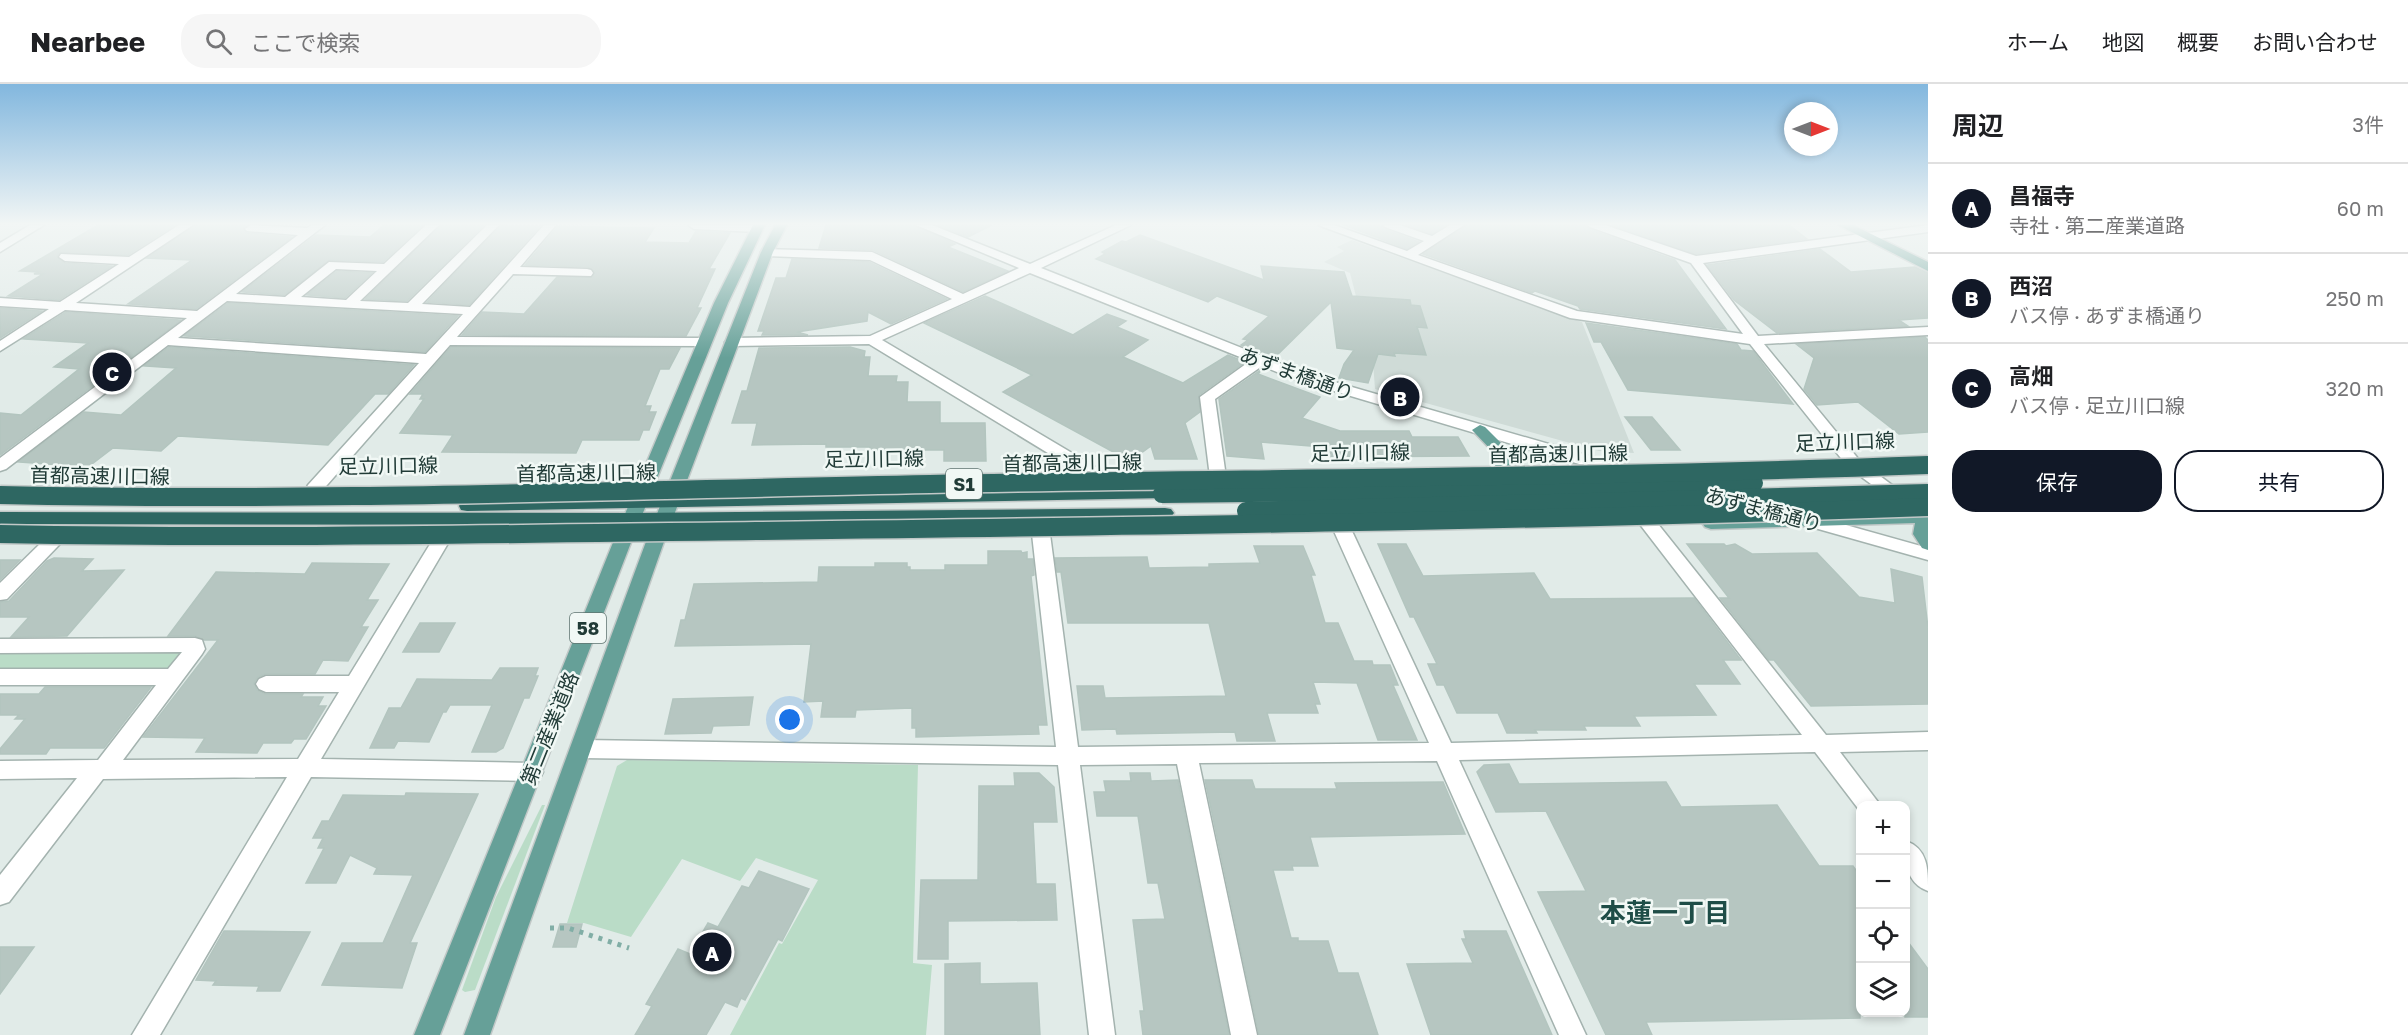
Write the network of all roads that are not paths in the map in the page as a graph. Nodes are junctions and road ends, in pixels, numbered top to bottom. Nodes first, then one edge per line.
1 (119, 269) edge
2 (260, 269) edge
3 (329, 269) edge
4 (386, 269) edge
5 (449, 269) edge
6 (736, 269) edge
7 (759, 269) edge
8 (900, 269) edge
9 (1027, 269) edge
10 (1033, 269) edge
11 (1449, 269) edge
12 (1702, 269) edge
13 (511, 270) joint
14 (587, 273) dead end
15 (223, 297) junction
16 (963, 299) junction
17 (288, 301) junction
18 (0, 302) edge
19 (349, 304) junction
20 (62, 307) junction
21 (411, 308) junction
22 (473, 311) junction
23 (199, 315) junction
24 (1928, 331) edge
25 (872, 340) junction
26 (1754, 340) junction
27 (164, 341) junction
28 (447, 341) junction
29 (704, 342) junction
30 (732, 342) junction
31 (0, 347) edge
32 (430, 359) junction
33 (1260, 361) junction
34 (1480, 430) junction
35 (1928, 463) edge
36 (1854, 464) junction
37 (0, 466) edge
38 (1618, 470) junction
39 (1493, 472) junction
40 (1218, 477) junction
41 (1928, 478) edge
42 (1103, 479) junction
43 (0, 487) edge
44 (314, 489) junction
45 (1928, 493) edge
46 (0, 495) edge
47 (639, 502) junction
48 (671, 502) junction
49 (0, 507) edge
50 (365, 513) junction
51 (1928, 513) edge
52 (0, 518) edge
53 (1809, 521) junction
54 (1648, 523) junction
55 (1342, 529) junction
56 (0, 534) edge
57 (1041, 534) junction
58 (657, 539) junction
59 (0, 540) edge
60 (441, 540) junction
61 (623, 540) junction
62 (53, 541) junction
63 (1928, 544) edge
64 (1928, 554) edge
65 (0, 594) edge
66 (0, 646) edge
67 (174, 677) junction
68 (0, 678) edge
69 (266, 684) dead end
70 (354, 684) junction
71 (1928, 741) edge
72 (1823, 744) junction
73 (582, 749) junction
74 (1446, 752) junction
75 (1186, 755) junction
76 (1068, 756) junction
77 (304, 768) junction
78 (0, 770) edge
79 (100, 770) junction
80 (532, 772) junction
81 (1866, 801) edge
82 (1908, 855) edge
83 (1928, 880) edge
84 (0, 894) edge
85 (145, 1035) edge
86 (427, 1035) edge
87 (477, 1035) edge
88 (1102, 1035) edge
89 (1244, 1035) edge
90 (1573, 1035) edge

1 - 20 street
2 - 15 street
3 - 17 street
4 - 19 street
5 - 21 street
6 - 29 main road, 第二産業道路 / 58
7 - 30 main road, 第二産業道路 / 58
8 - 16 street
9 - 16 street
10 - 33 street, あずま橋通り
11 - 26 street
12 - 26 street
13 - 14 street
13 - 22 street
15 - 17 street
15 - 23 street
16 - 25 street
17 - 19 street
18 - 20 street
19 - 21 street
20 - 23 street
20 - 31 street
21 - 22 street
22 - 28 street
23 - 27 street
24 - 26 street
25 - 30 street
25 - 42 street
26 - 36 street
27 - 32 street
27 - 37 street
28 - 29 street
28 - 32 street
29 - 47 main road, 第二産業道路 / 58
30 - 48 main road, 第二産業道路 / 58
32 - 44 street
33 - 34 street, あずま橋通り
33 - 40 street
34 - 38 street, あずま橋通り
34 - 39 main road
35 - 36 main road, 足立川口線
35 - 46 highway, 首都高速川口線 / S1, bridge
36 - 38 main road, 足立川口線
36 - 51 street
38 - 39 main road, 足立川口線
38 - 53 street, あずま橋通り
39 - 40 main road, 足立川口線
40 - 42 main road, 足立川口線
41 - 48 highway, bridge
42 - 48 main road, 足立川口線
43 - 44 main road, 足立川口線
44 - 47 main road, 足立川口線
45 - 48 highway, bridge
47 - 48 highway
47 - 48 main road, 足立川口線
47 - 50 highway
47 - 61 main road, 第二産業道路 / 58
48 - 58 main road, 第二産業道路 / 58
49 - 50 highway
50 - 52 highway
51 - 53 main road
51 - 56 highway, S1, bridge
51 - 63 main road
53 - 54 main road
53 - 64 street, あずま橋通り
54 - 55 main road
54 - 72 street
55 - 57 main road
55 - 74 street
57 - 58 main road
57 - 76 street
58 - 61 main road
58 - 73 main road, 第二産業道路 / 58
59 - 62 main road
60 - 61 main road
60 - 62 main road
60 - 70 street
61 - 80 main road, 第二産業道路 / 58
62 - 65 street
66 - 67 street
67 - 68 street
67 - 79 street
69 - 70 street
70 - 77 street
71 - 72 street
72 - 74 street
72 - 81 street
73 - 76 street
73 - 87 main road, 第二産業道路 / 58
74 - 75 street
74 - 90 street
75 - 76 street
75 - 89 street
76 - 88 street
77 - 79 street
77 - 80 street
77 - 85 street
78 - 79 street
79 - 84 street
80 - 86 main road, 第二産業道路 / 58
82 - 83 street

